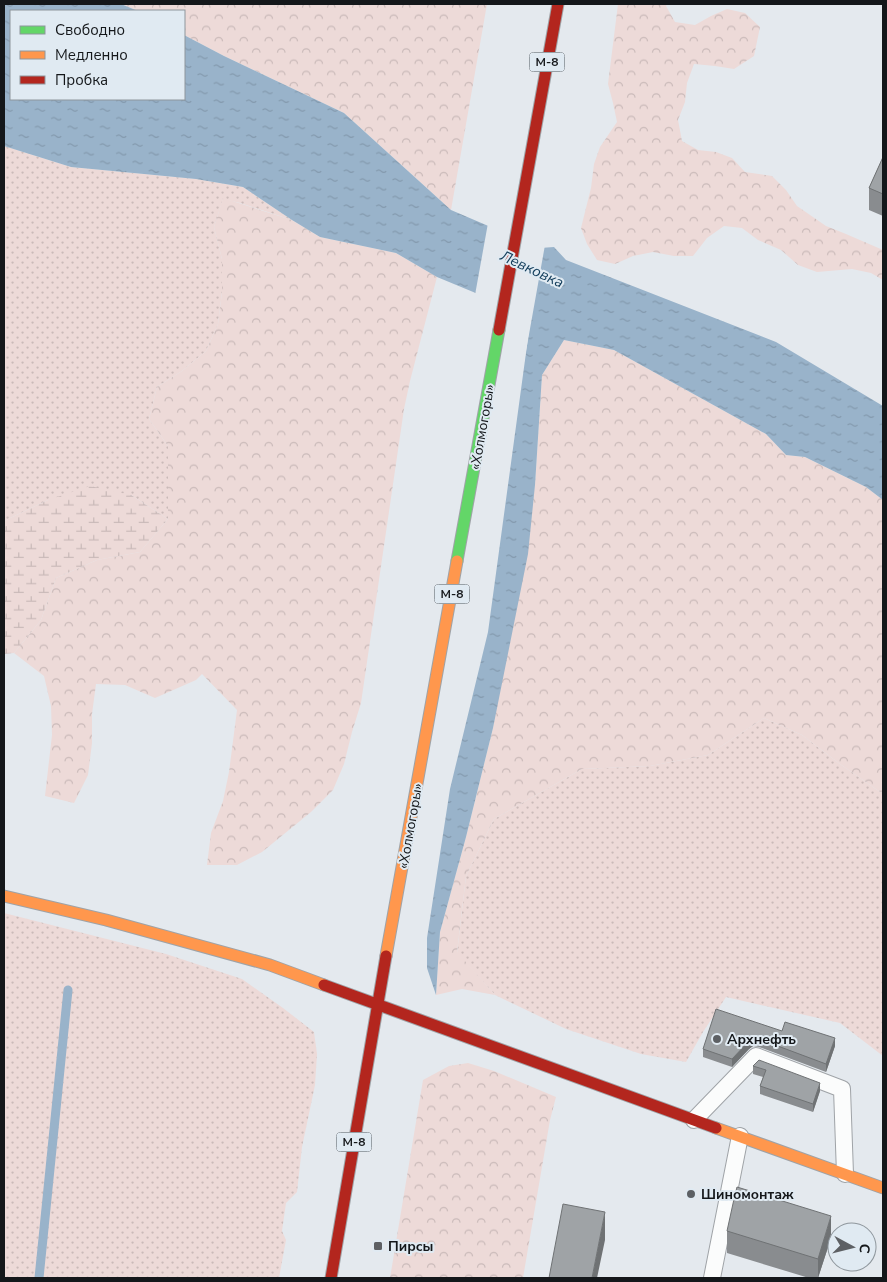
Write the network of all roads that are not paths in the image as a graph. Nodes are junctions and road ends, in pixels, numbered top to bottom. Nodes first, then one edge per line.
1 (558, 4) edge
2 (4, 896) edge
3 (377, 1005) junction
4 (694, 1120) junction
5 (740, 1136) junction
6 (845, 1174) junction
7 (883, 1188) edge
8 (331, 1278) edge
9 (712, 1278) edge

1 - 3 main road, «Холмогоры» / М-8
2 - 3 main road
3 - 4 main road
3 - 8 main road, «Холмогоры» / М-8
4 - 5 main road
4 - 6 lane
5 - 6 main road
5 - 9 lane
6 - 7 main road

